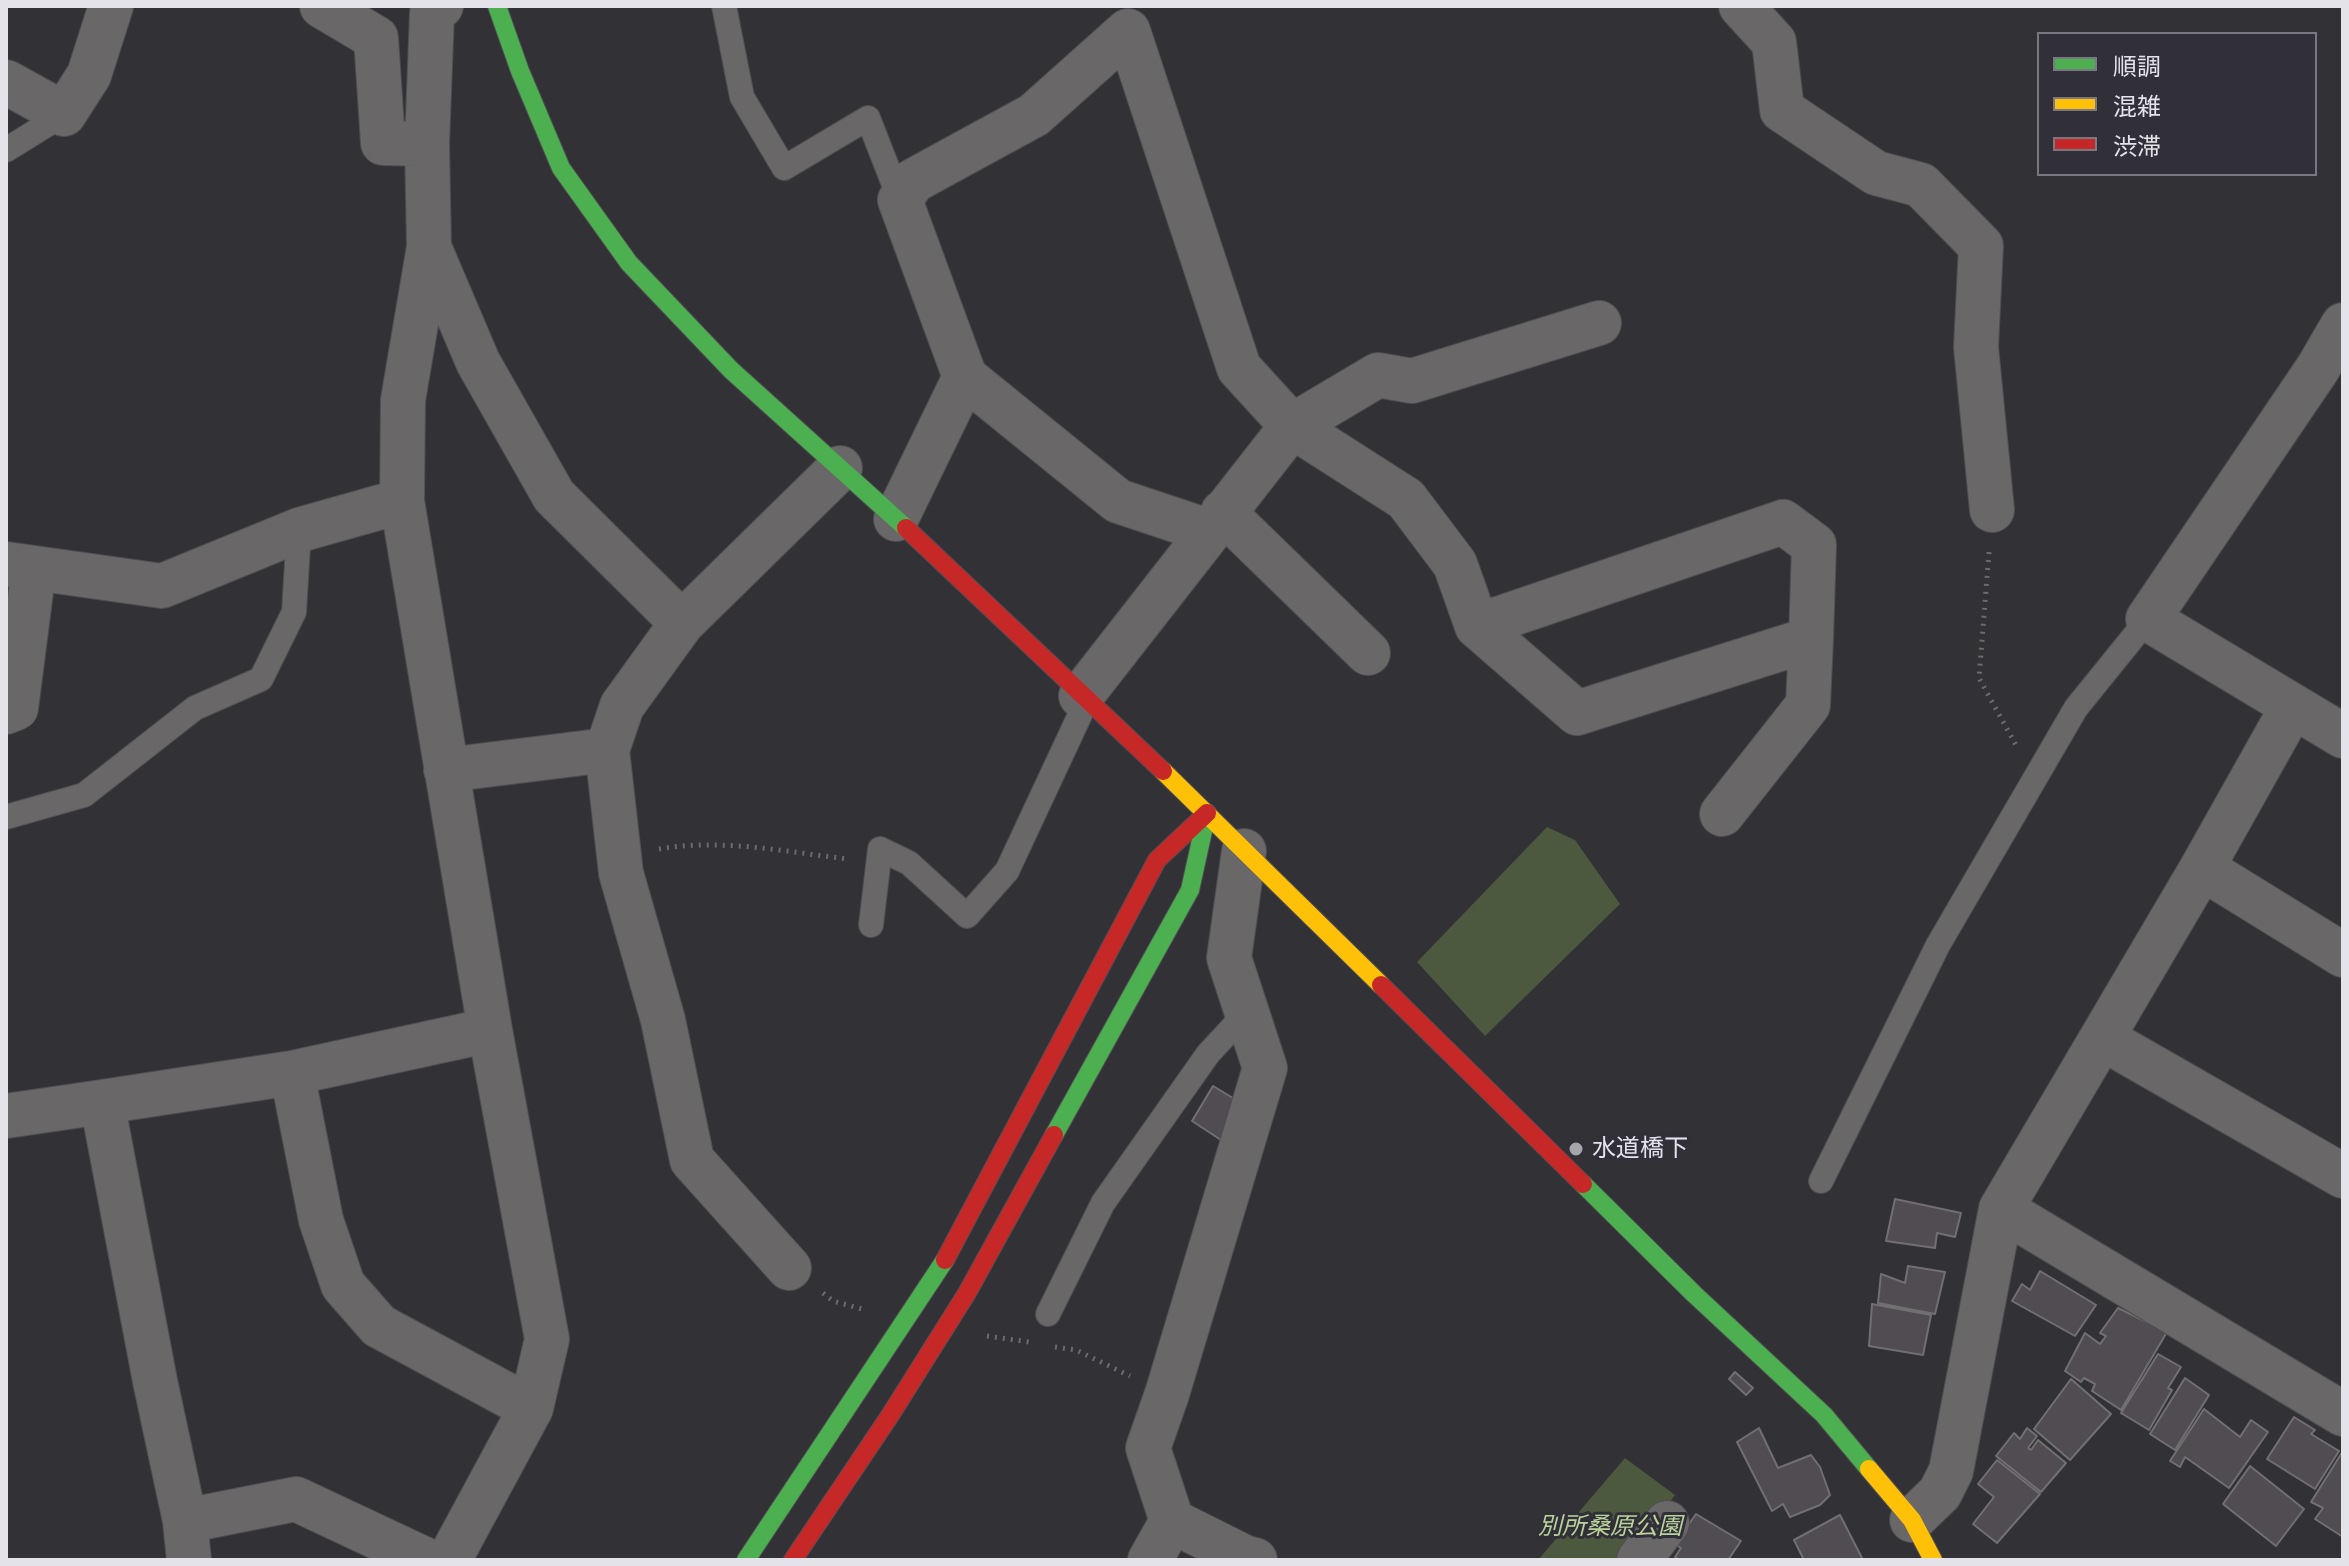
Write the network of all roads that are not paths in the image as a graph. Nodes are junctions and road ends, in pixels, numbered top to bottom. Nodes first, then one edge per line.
1 (111, 6) edge
2 (322, 6) edge
3 (441, 6) edge
4 (497, 6) edge
5 (724, 6) edge
6 (1741, 6) edge
7 (6, 82) edge
8 (64, 114) junction
9 (427, 144) junction
10 (6, 150) edge
11 (900, 200) junction
12 (429, 247) junction
13 (1599, 323) dead end
14 (2343, 325) edge
15 (965, 377) junction
16 (1292, 426) junction
17 (840, 468) junction
18 (402, 501) junction
19 (1992, 510) road end
20 (896, 519) junction
21 (1216, 522) junction
22 (299, 530) junction
23 (20, 566) edge
24 (2148, 619) junction
25 (682, 623) junction
26 (1477, 626) junction
27 (1811, 639) junction
28 (1368, 653) dead end
29 (1084, 699) junction
30 (2293, 706) junction
31 (6, 712) edge
32 (2343, 736) edge
33 (607, 750) junction
34 (446, 770) junction
35 (1207, 813) junction
36 (1722, 814) dead end
37 (6, 817) edge
38 (1244, 851) junction
39 (2202, 868) junction
40 (871, 925) dead end
41 (2343, 955) edge
42 (1246, 1013) junction
43 (490, 1030) junction
44 (2102, 1038) junction
45 (292, 1073) junction
46 (102, 1102) junction
47 (6, 1116) edge
48 (2343, 1176) edge
49 (1821, 1181) dead end
50 (2001, 1209) junction
51 (789, 1268) road end
52 (1048, 1314) dead end
53 (531, 1408) junction
54 (2343, 1414) edge
55 (1912, 1520) junction
56 (1172, 1521) junction
57 (1667, 1523) dead end
58 (187, 1540) edge
59 (426, 1560) edge
60 (449, 1560) edge
61 (746, 1560) edge
62 (793, 1560) edge
63 (1150, 1560) edge
64 (1255, 1560) edge
65 (1639, 1560) edge
66 (1933, 1560) edge

1 - 8 street
2 - 9 street
3 - 9 street
4 - 17 main road
5 - 11 lane
6 - 19 street
7 - 8 street
8 - 10 lane
9 - 12 street
11 - 15 street
11 - 16 street
12 - 18 street
12 - 25 street
13 - 16 street
14 - 24 street
15 - 20 street
15 - 21 street
16 - 21 street
16 - 26 street
17 - 20 main road
17 - 25 street
18 - 22 street
18 - 34 street
20 - 29 main road
21 - 28 street
21 - 29 street
22 - 23 street
22 - 37 lane
23 - 31 street
24 - 30 street
24 - 49 lane
25 - 33 street
26 - 27 street
26 - 27 street
27 - 36 street
29 - 35 main road
29 - 40 lane
30 - 32 street
30 - 39 street
33 - 34 street
33 - 51 street
34 - 43 street
35 - 38 main road
35 - 61 main road
35 - 62 main road
38 - 42 street
38 - 55 main road
39 - 41 street
39 - 44 street
42 - 52 lane
42 - 56 street
43 - 45 street
43 - 53 street
44 - 48 street
44 - 50 street
45 - 46 street
45 - 53 street
46 - 47 street
46 - 58 street
50 - 54 street
50 - 55 street
53 - 60 street
55 - 66 main road
56 - 63 street
56 - 64 street
57 - 65 street
58 - 59 street

